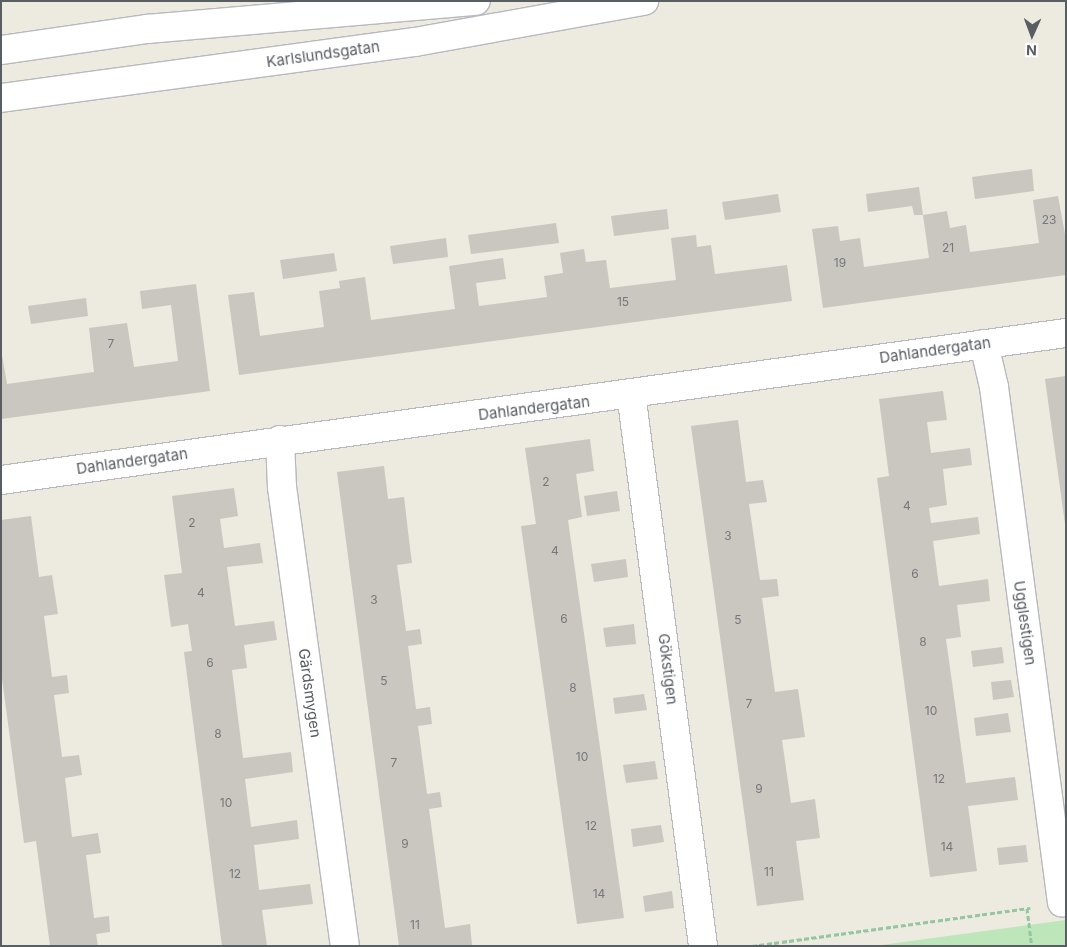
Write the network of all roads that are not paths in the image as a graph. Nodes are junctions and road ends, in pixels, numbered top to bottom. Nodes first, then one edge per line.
1 (476, 1) edge
2 (644, 1) edge
3 (1, 50) edge
4 (1, 98) edge
5 (1066, 333) edge
6 (984, 344) junction
7 (631, 393) junction
8 (280, 440) junction
9 (1, 480) edge
10 (1062, 903) road end
11 (345, 946) edge
12 (703, 946) edge

1 - 3 street
2 - 4 street, Karlslundsgatan
5 - 6 street, Dahlandergatan
6 - 7 street, Dahlandergatan
6 - 10 street, Ugglestigen
7 - 8 street, Dahlandergatan
7 - 12 street, Gökstigen
8 - 9 street, Dahlandergatan
8 - 11 street, Gärdsmygen

